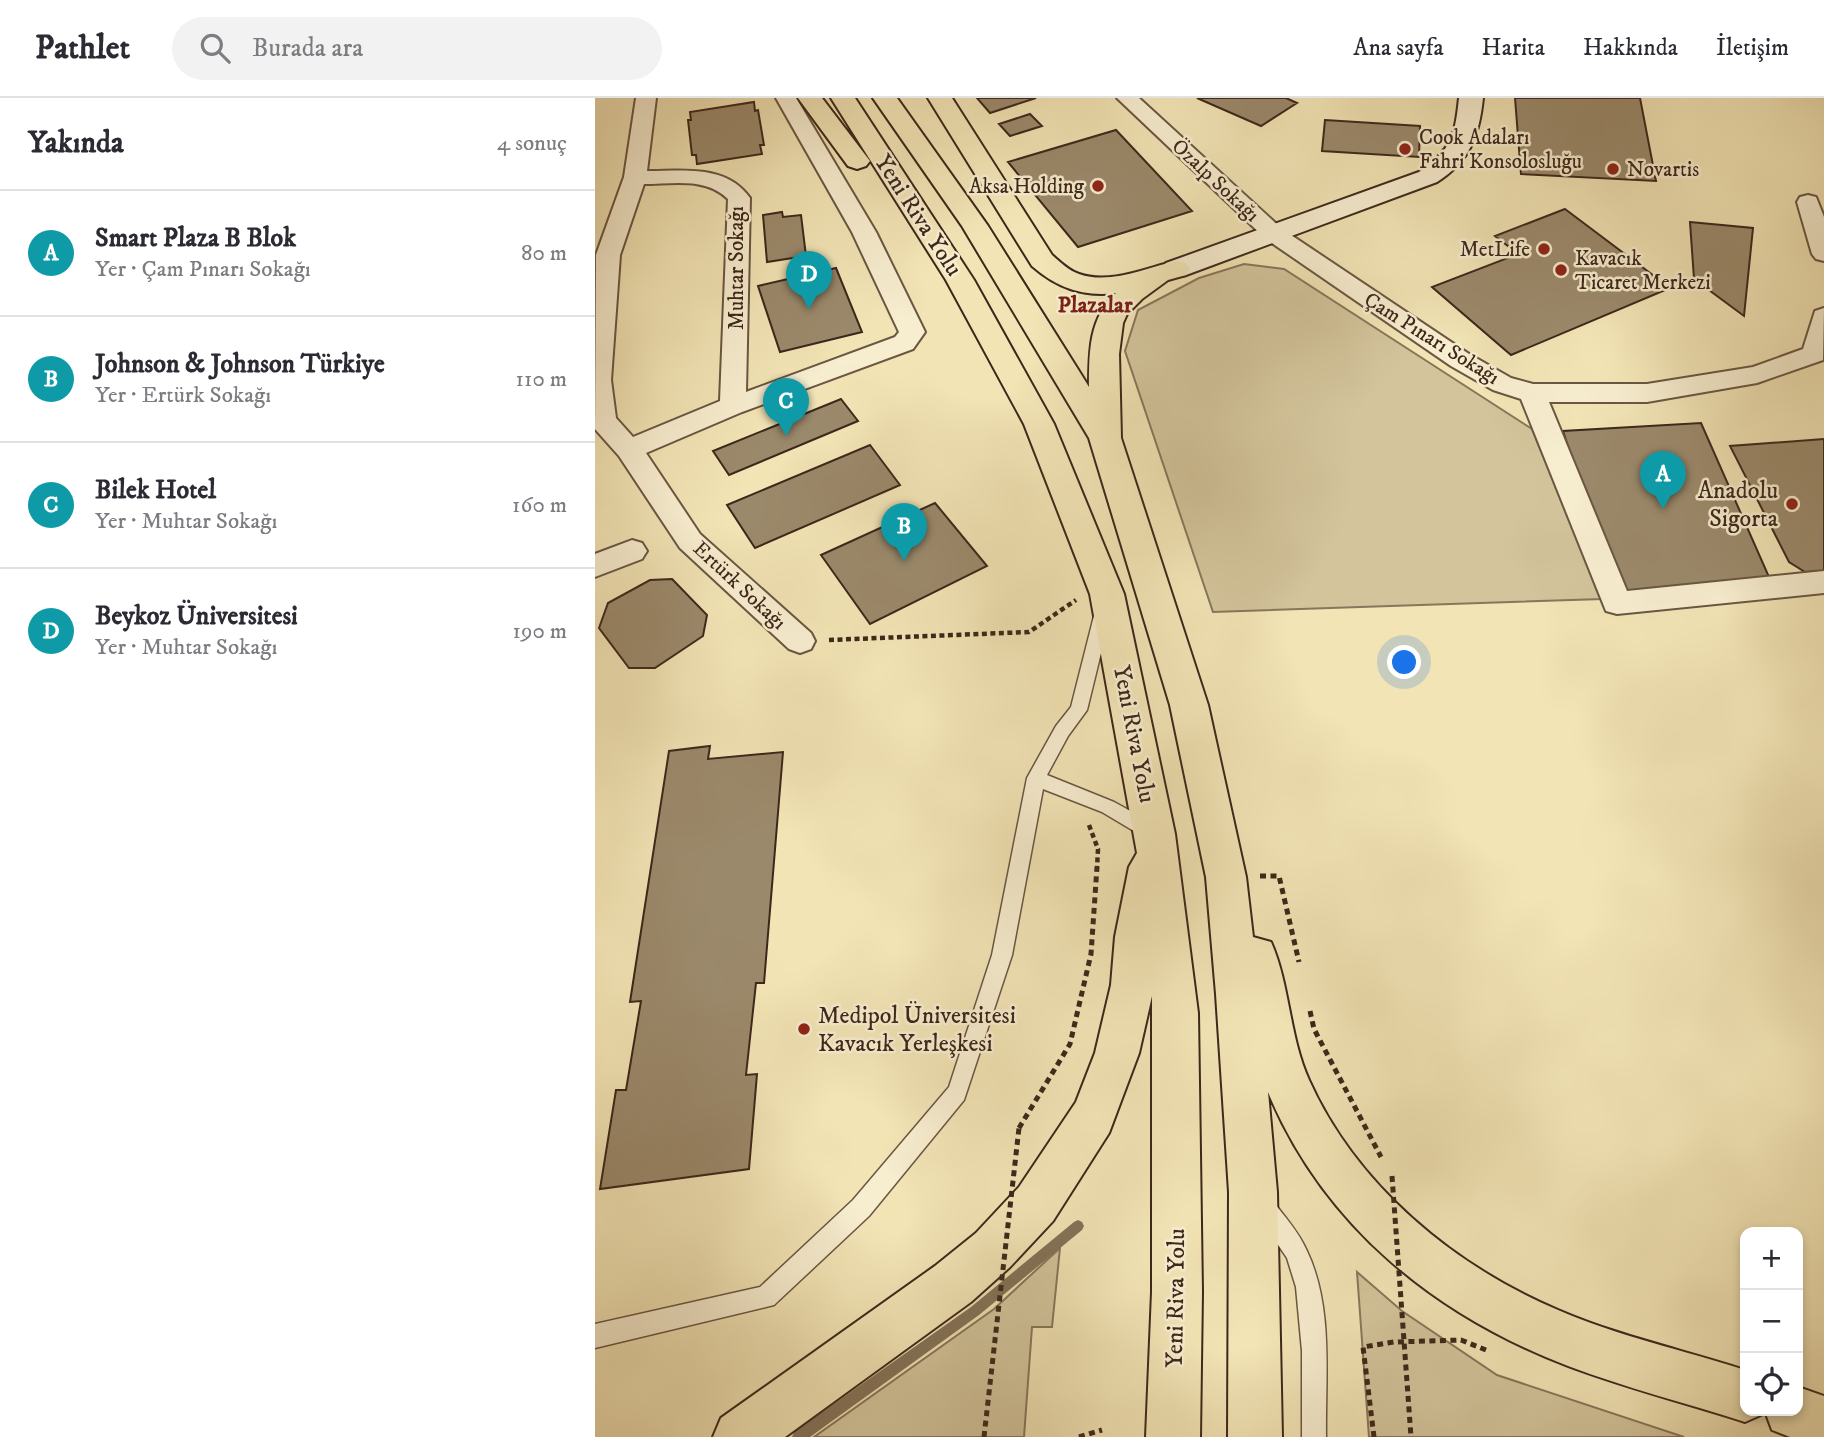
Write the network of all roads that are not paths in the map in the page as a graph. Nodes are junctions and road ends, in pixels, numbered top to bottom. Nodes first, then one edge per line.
1 (646, 98) edge
2 (786, 98) edge
3 (810, 98) edge
4 (843, 98) edge
5 (885, 98) edge
6 (916, 98) edge
7 (940, 98) edge
8 (1471, 98) edge
9 (1129, 99) edge
10 (635, 177) junction
11 (1808, 202) dead end
12 (975, 226) junction
13 (1274, 234) junction
14 (1824, 254) edge
15 (1176, 269) junction
16 (1824, 316) edge
17 (1002, 356) junction
18 (597, 380) edge
19 (1532, 393) junction
20 (733, 406) junction
21 (1105, 438) junction
22 (629, 449) junction
23 (632, 551) dead end
24 (595, 566) edge
25 (1824, 582) edge
26 (1105, 588) junction
27 (800, 641) road end
28 (1036, 778) junction
29 (1155, 834) junction
30 (1226, 877) junction
31 (1253, 1192) junction
32 (595, 1336) edge
33 (1740, 1394) edge
34 (1803, 1415) edge
35 (1824, 1422) edge
36 (740, 1437) edge
37 (1173, 1437) edge
38 (1255, 1437) edge
39 (1314, 1437) edge

1 - 10 street, Ertürk Sokağı
2 - 20 street
3 - 17 highway
4 - 17 highway, Yeni Riva Yolu
5 - 12 highway, Yeni Riva Yolu
6 - 12 highway
7 - 15 highway
8 - 13 street
9 - 13 street, Özalp Sokağı
10 - 18 street, Ertürk Sokağı
10 - 20 street, Muhtar Sokağı
11 - 14 street
12 - 21 highway
13 - 15 street
13 - 19 street, Çam Pınarı Sokağı
15 - 21 highway
16 - 19 street, Çam Pınarı Sokağı
17 - 26 highway, Yeni Riva Yolu
18 - 22 street, Ertürk Sokağı
19 - 25 street
20 - 22 street
21 - 30 highway
22 - 27 street, Ertürk Sokağı
23 - 24 street
26 - 28 lane
26 - 29 highway, Yeni Riva Yolu
28 - 29 lane
28 - 32 lane
29 - 36 highway
29 - 37 highway, Yeni Riva Yolu
30 - 31 highway
30 - 33 highway
31 - 38 highway
31 - 39 lane
34 - 35 highway

